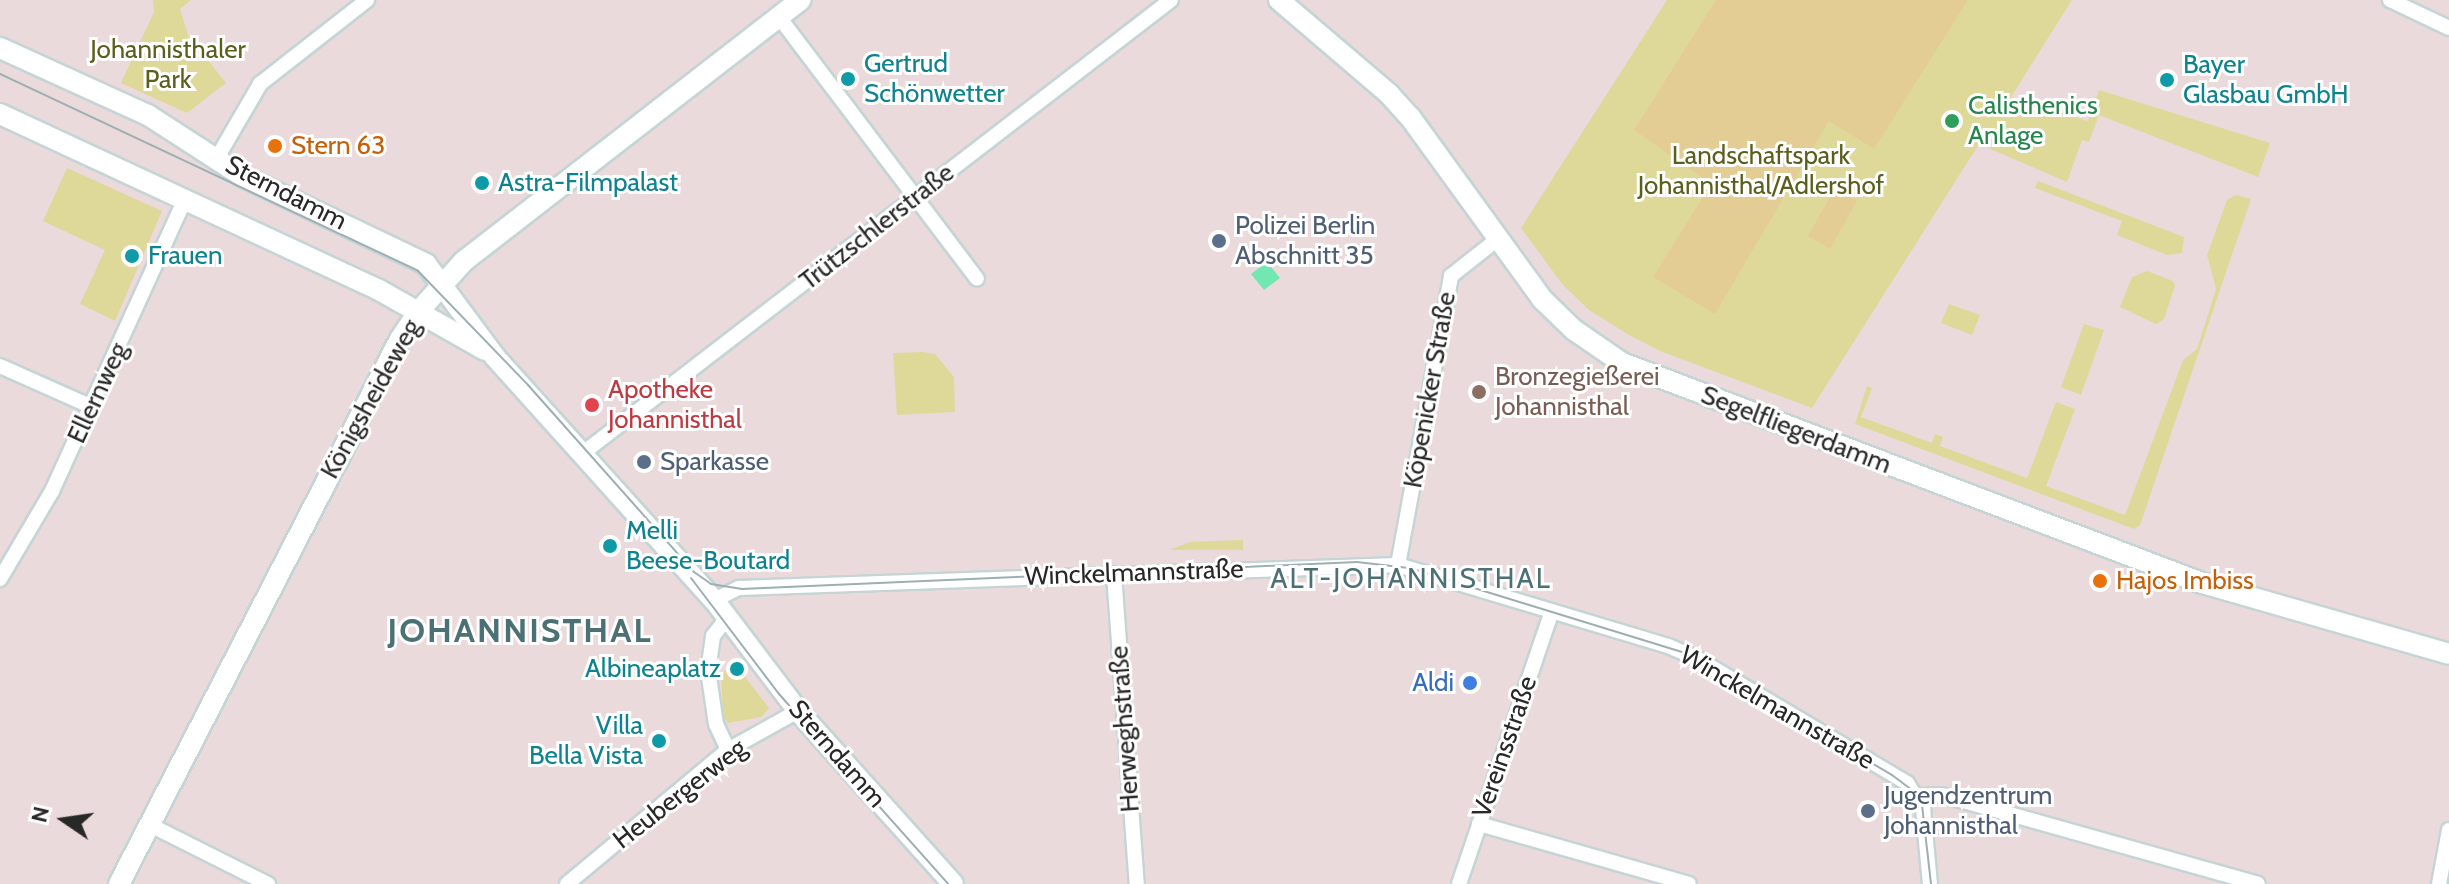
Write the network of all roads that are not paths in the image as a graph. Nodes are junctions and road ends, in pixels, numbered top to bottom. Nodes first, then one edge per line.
1 (367, 0) edge
2 (801, 0) edge
3 (1171, 0) edge
4 (1279, 0) edge
5 (2390, 0) edge
6 (779, 17) junction
7 (2449, 28) edge
8 (0, 48) edge
9 (0, 114) edge
10 (217, 158) junction
11 (915, 197) junction
12 (184, 202) junction
13 (1499, 238) junction
14 (977, 279) dead end
15 (442, 282) junction
16 (418, 312) junction
17 (495, 357) junction
18 (0, 366) edge
19 (92, 407) junction
20 (583, 453) junction
21 (1398, 565) junction
22 (1114, 574) junction
23 (0, 579) edge
24 (714, 600) junction
25 (1552, 611) junction
26 (727, 618) junction
27 (2449, 654) edge
28 (798, 711) junction
29 (728, 750) junction
30 (1917, 796) junction
31 (1479, 824) junction
32 (150, 825) junction
33 (2449, 830) edge
34 (119, 884) edge
35 (268, 884) edge
36 (567, 884) edge
37 (953, 884) edge
38 (1137, 884) edge
39 (1459, 884) edge
40 (1689, 884) edge
41 (1930, 884) edge
42 (2258, 884) edge
43 (2439, 884) edge

1 - 10 street
2 - 6 street, Königsheideweg
3 - 11 street, Trützschlerstraße
4 - 13 street, Segelfliegerdamm
5 - 7 street
6 - 11 street
6 - 15 street, Königsheideweg
8 - 10 street, Sterndamm
9 - 12 street, Sterndamm
10 - 15 street, Sterndamm
11 - 14 street
11 - 20 street, Trützschlerstraße
12 - 16 street, Sterndamm
12 - 19 street, Ellernweg
13 - 21 street, Köpenicker Straße
13 - 27 street, Segelfliegerdamm
15 - 16 street, Königsheideweg
15 - 17 street, Sterndamm
16 - 17 street, Sterndamm
16 - 32 street, Königsheideweg
17 - 20 street, Sterndamm
18 - 19 street
19 - 23 street, Ellernweg
20 - 24 street, Sterndamm
21 - 22 street, Winckelmannstraße
21 - 25 street, Winckelmannstraße
22 - 24 street, Winckelmannstraße
22 - 38 street, Herweghstraße
24 - 26 street, Sterndamm
25 - 30 street, Winckelmannstraße
25 - 31 street, Vereinsstraße
26 - 28 street, Sterndamm
26 - 29 street
28 - 29 street, Heubergerweg
28 - 37 street, Sterndamm
29 - 36 street, Heubergerweg
30 - 41 street
30 - 42 street
31 - 39 street, Vereinsstraße
31 - 40 street
32 - 34 street, Königsheideweg
32 - 35 street
33 - 43 street

